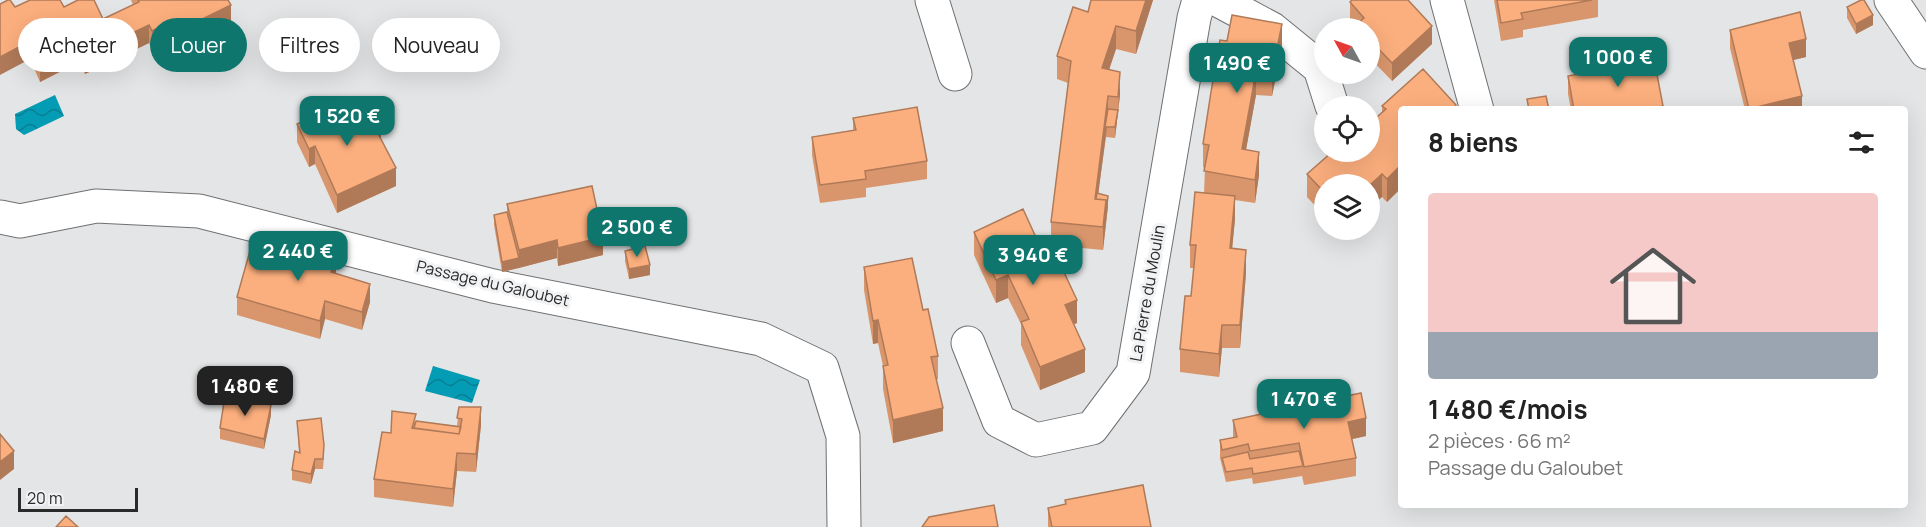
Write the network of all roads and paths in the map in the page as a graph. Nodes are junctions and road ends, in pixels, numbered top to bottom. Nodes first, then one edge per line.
1 (932, 0) edge
2 (1199, 0) edge
3 (1218, 0) edge
4 (1447, 0) edge
5 (1891, 0) edge
6 (1926, 52) edge
7 (955, 74) dead end
8 (1329, 96) edge
9 (1476, 106) edge
10 (0, 217) edge
11 (968, 343) dead end
12 (844, 527) edge

1 - 7 street
2 - 11 street, La Pierre du Moulin
3 - 8 street
4 - 9 street
5 - 6 street
10 - 12 street, Passage du Galoubet

